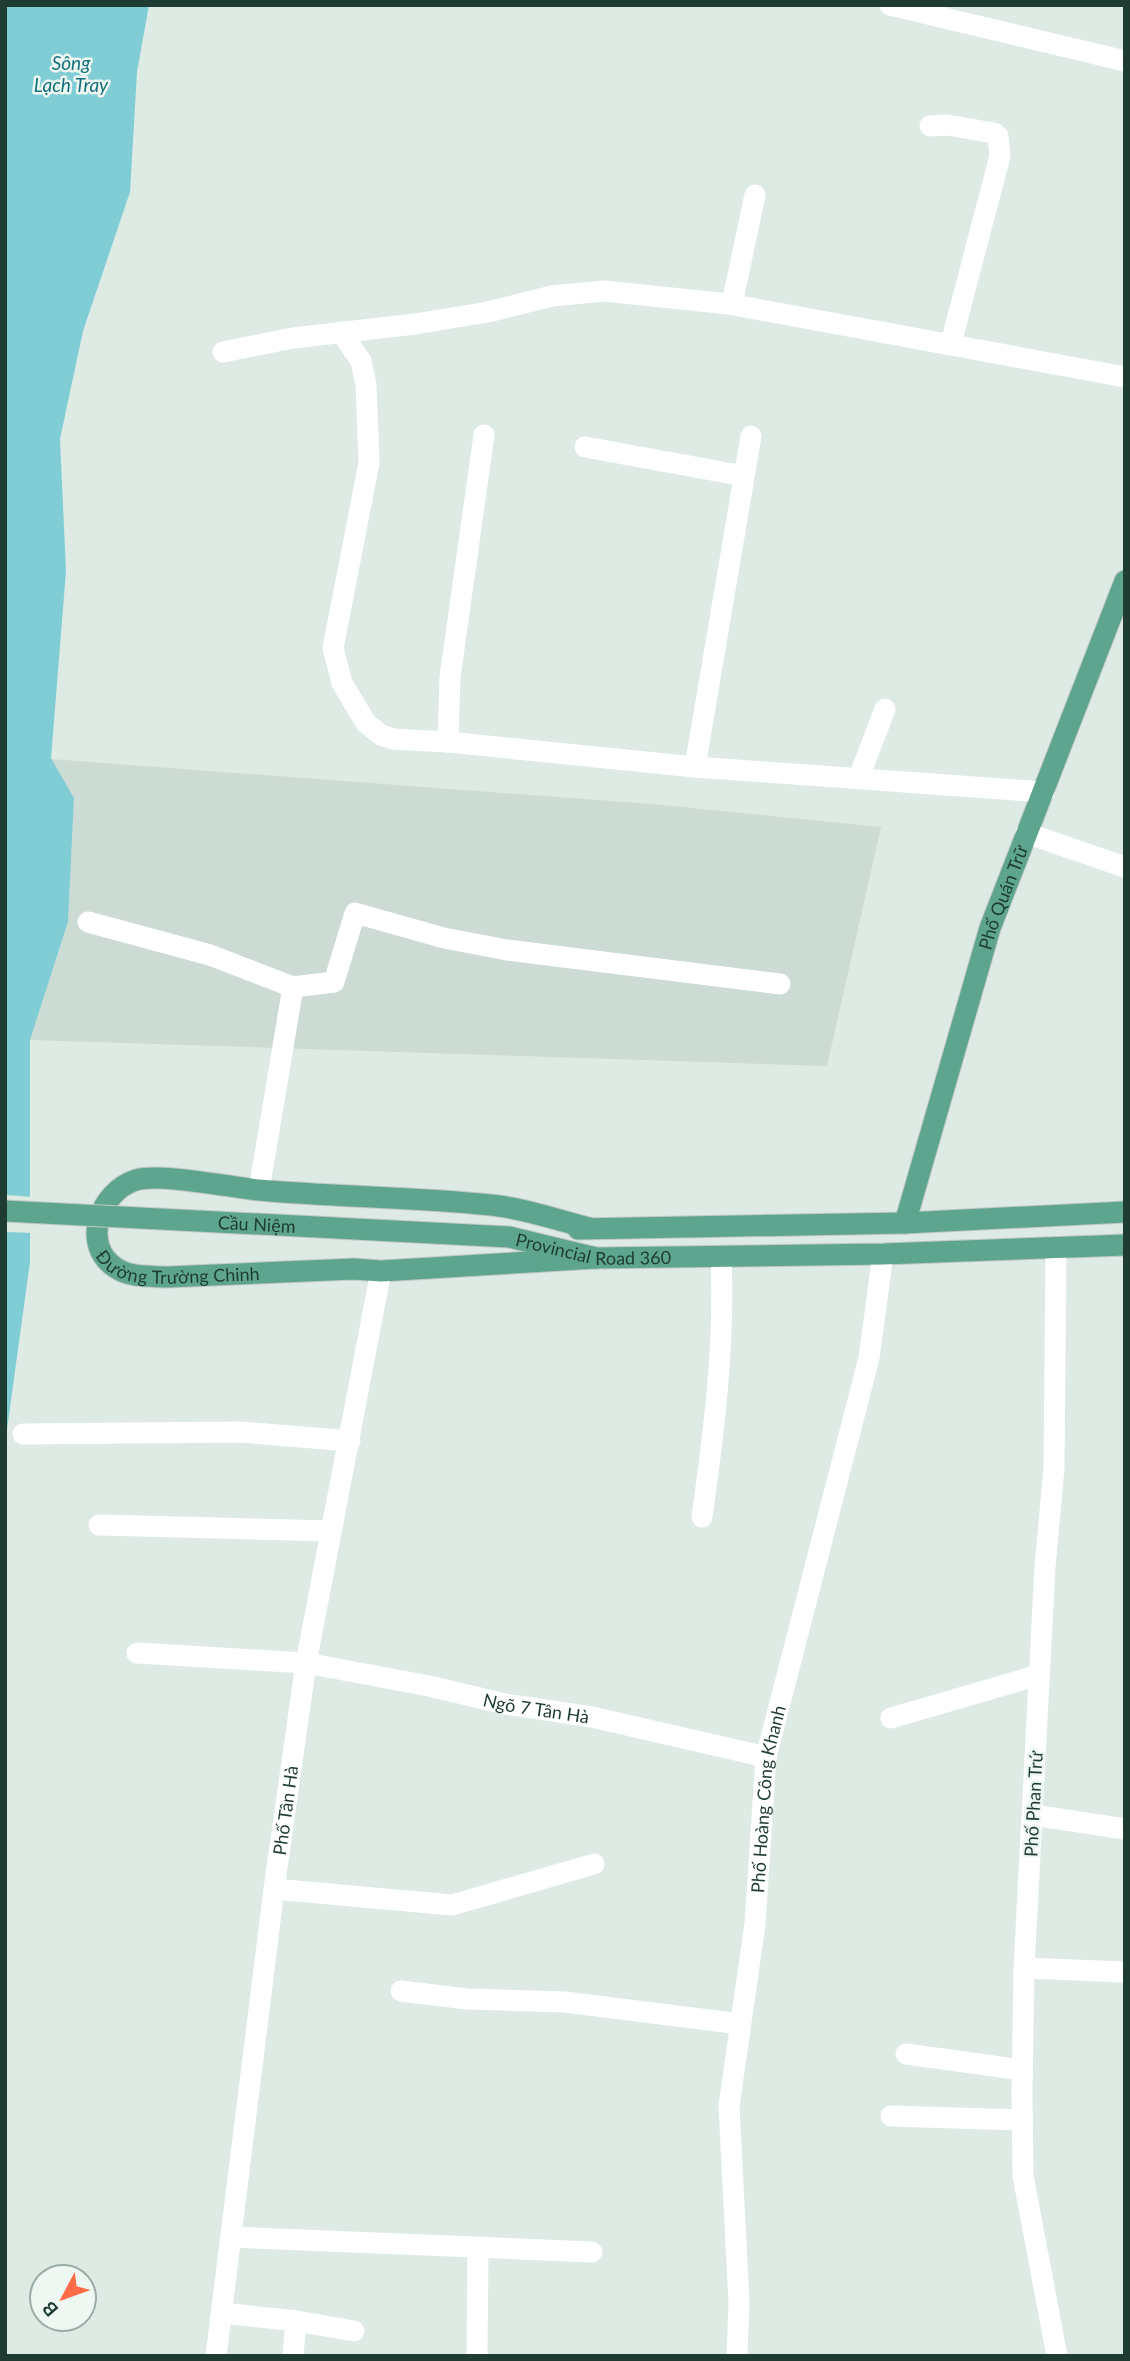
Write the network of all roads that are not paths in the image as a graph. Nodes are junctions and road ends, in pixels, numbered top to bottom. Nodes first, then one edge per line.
1 (890, 5) edge
2 (1125, 61) edge
3 (930, 126) dead end
4 (755, 195) dead end
5 (729, 304) junction
6 (341, 332) junction
7 (951, 343) junction
8 (223, 352) dead end
9 (1125, 377) edge
10 (484, 435) dead end
11 (751, 436) dead end
12 (585, 447) dead end
13 (744, 475) junction
14 (1125, 581) edge
15 (885, 709) dead end
16 (447, 742) junction
17 (695, 767) junction
18 (859, 777) junction
19 (1044, 792) junction
20 (1026, 833) junction
21 (1125, 867) edge
22 (88, 922) dead end
23 (780, 984) dead end
24 (293, 987) junction
25 (259, 1190) junction
26 (5, 1211) edge
27 (1125, 1212) edge
28 (905, 1223) junction
29 (589, 1228) junction
30 (509, 1237) junction
31 (1125, 1245) edge
32 (1056, 1249) junction
33 (883, 1254) junction
34 (722, 1257) junction
35 (596, 1258) junction
36 (381, 1271) junction
37 (23, 1434) dead end
38 (350, 1441) junction
39 (702, 1517) dead end
40 (99, 1525) dead end
41 (329, 1531) junction
42 (138, 1653) dead end
43 (306, 1663) junction
44 (1039, 1675) junction
45 (891, 1718) dead end
46 (766, 1757) junction
47 (1032, 1815) junction
48 (1125, 1829) edge
49 (594, 1864) dead end
50 (274, 1889) junction
51 (1024, 1968) junction
52 (1125, 1972) edge
53 (401, 1991) dead end
54 (740, 2024) junction
55 (906, 2054) dead end
56 (1022, 2070) junction
57 (891, 2116) dead end
58 (1022, 2120) junction
59 (232, 2237) junction
60 (478, 2248) junction
61 (592, 2252) dead end
62 (222, 2313) junction
63 (296, 2321) junction
64 (354, 2331) dead end
65 (216, 2356) edge
66 (293, 2356) edge
67 (477, 2356) edge
68 (737, 2356) edge
69 (1057, 2356) edge

1 - 2 street
3 - 7 street
4 - 5 street
5 - 6 street
5 - 7 street
6 - 8 street
6 - 16 street
7 - 9 street
10 - 16 street
11 - 13 street
12 - 13 street
13 - 17 street
14 - 19 main road, Phố Quán Trữ
15 - 18 street
16 - 17 street
17 - 18 street
18 - 19 street
19 - 20 main road, Phố Quán Trữ
20 - 21 street
20 - 28 main road, Phố Quán Trữ
22 - 24 street
23 - 24 street
24 - 25 street
25 - 29 main road, Đường Trường Chinh
25 - 36 main road, Đường Trường Chinh
26 - 30 main road, Cầu Niệm, bridge
27 - 28 main road, Provincial Road 360
28 - 29 main road, Provincial Road 360
29 - 30 main road, Provincial Road 360
30 - 35 main road, Provincial Road 360
31 - 32 main road, Provincial Road 360
32 - 33 main road, Provincial Road 360
32 - 44 street, Phố Phan Trứ
33 - 34 main road, Provincial Road 360
33 - 46 street, Phố Hoàng Công Khanh
34 - 35 main road, Provincial Road 360
34 - 39 street
35 - 36 main road, Đường Trường Chinh
36 - 38 street, Phố Tân Hà
37 - 38 street
38 - 41 street, Phố Tân Hà
40 - 41 street
41 - 43 street, Phố Tân Hà
42 - 43 street, Ngõ 7 Tân Hà
43 - 46 street, Ngõ 7 Tân Hà
43 - 50 street, Phố Tân Hà
44 - 45 street
44 - 47 street, Phố Phan Trứ
46 - 54 street, Phố Hoàng Công Khanh
47 - 48 street
47 - 51 street, Phố Phan Trứ
49 - 50 street
50 - 59 street, Phố Tân Hà
51 - 52 street
51 - 56 street, Phố Phan Trứ
53 - 54 street
54 - 68 street, Phố Hoàng Công Khanh
55 - 56 street
56 - 58 street, Phố Phan Trứ
57 - 58 street
58 - 69 street, Phố Phan Trứ
59 - 60 street
59 - 62 street, Phố Tân Hà
60 - 61 street
60 - 67 street
62 - 63 street
62 - 65 street, Phố Tân Hà
63 - 64 street
63 - 66 street

